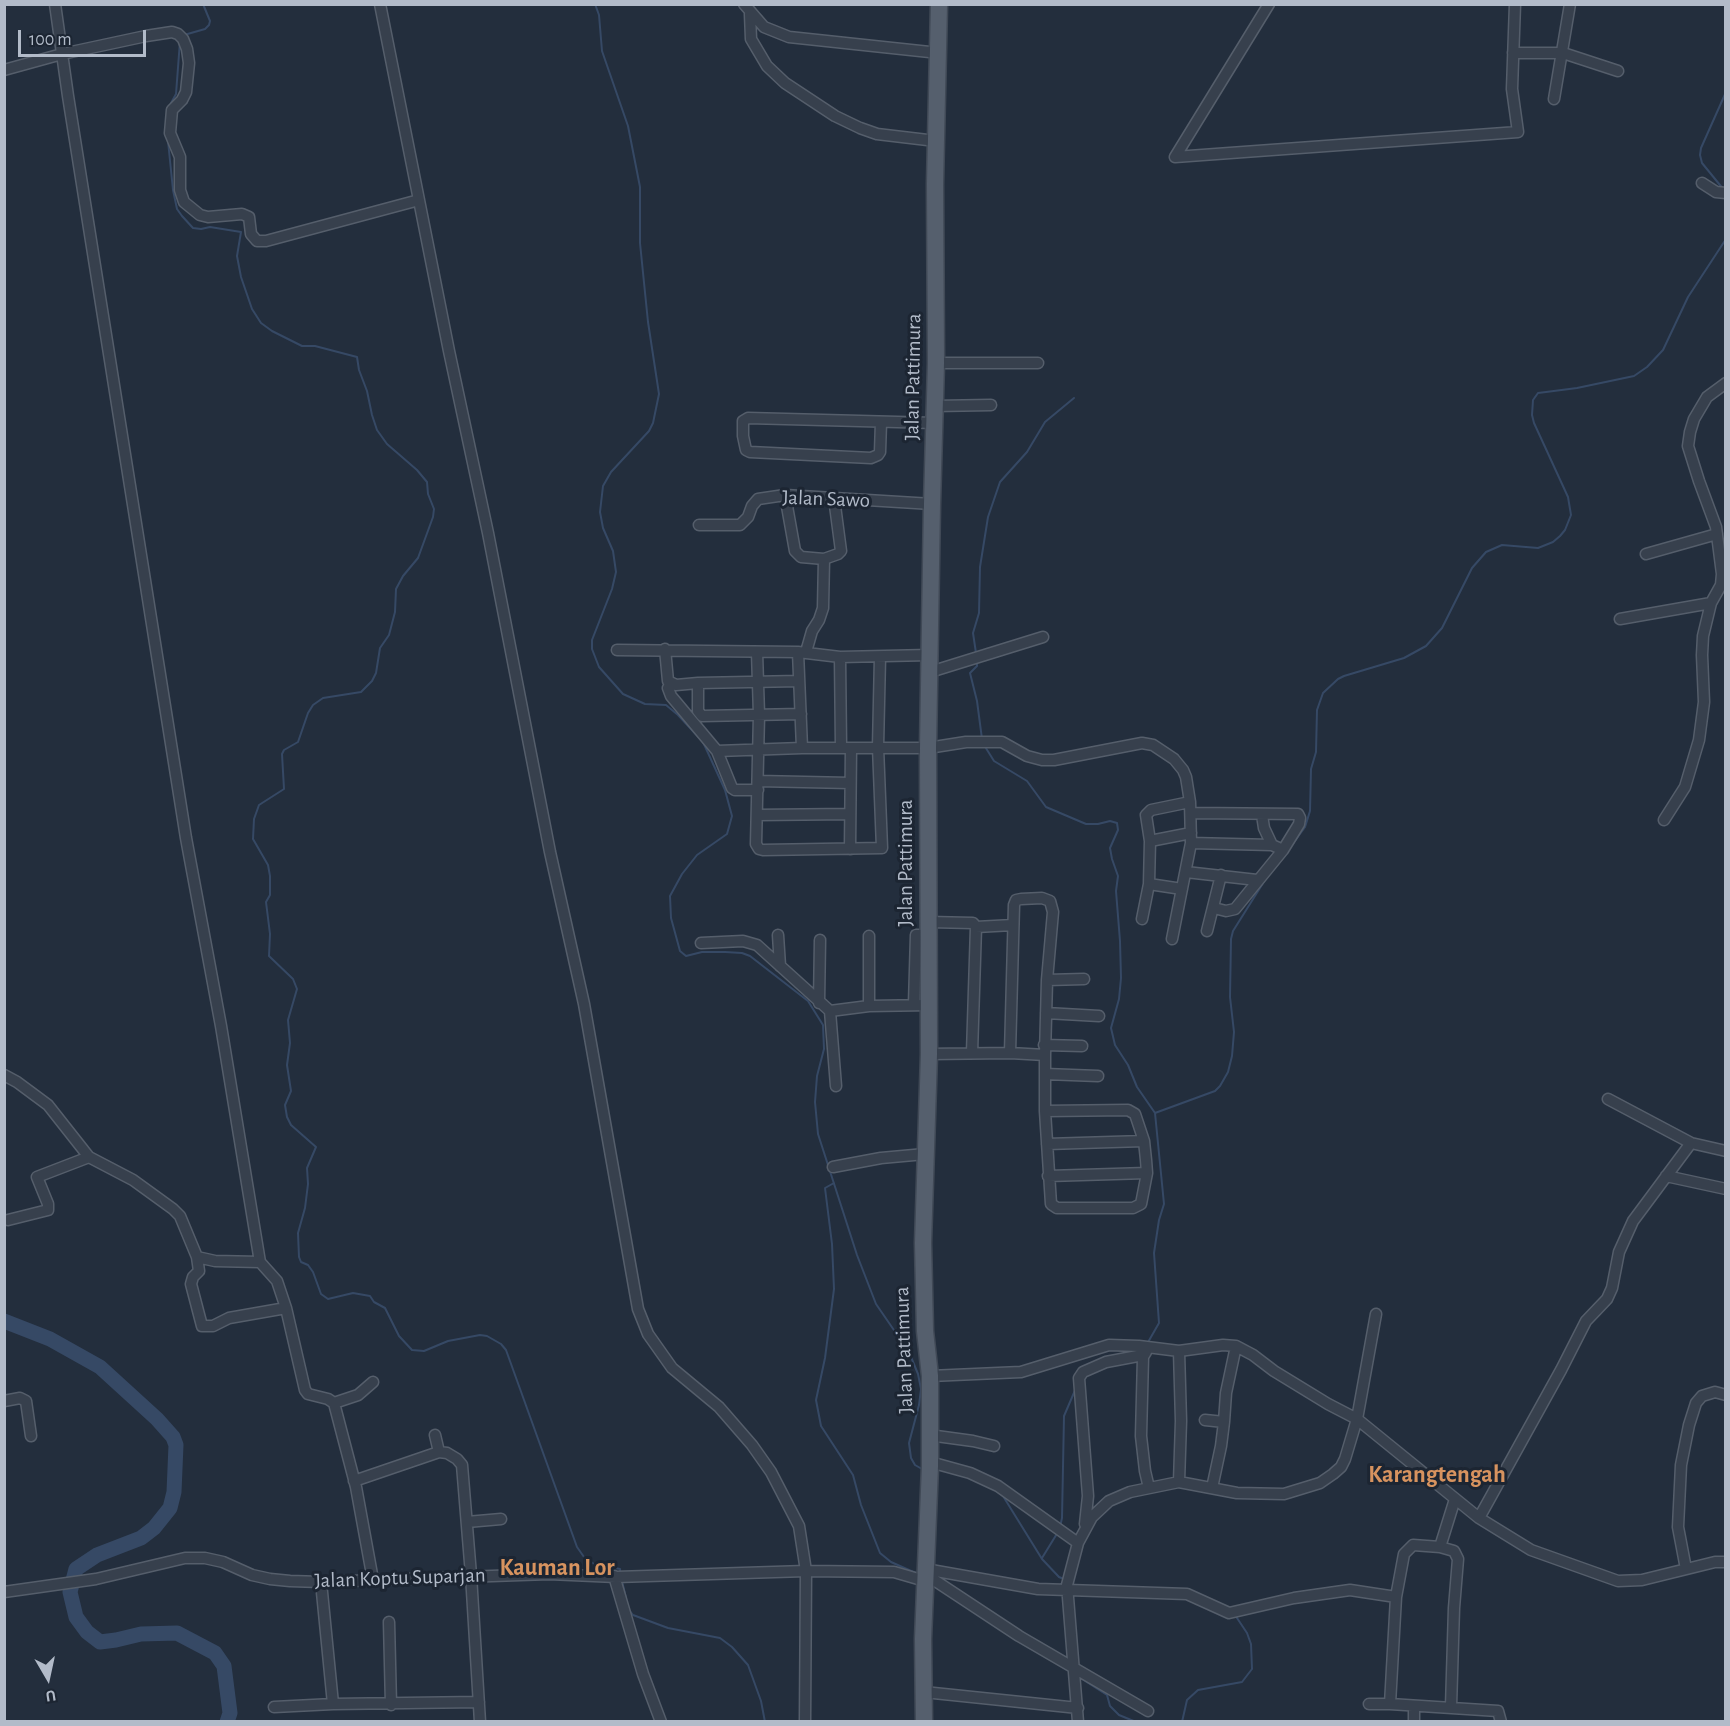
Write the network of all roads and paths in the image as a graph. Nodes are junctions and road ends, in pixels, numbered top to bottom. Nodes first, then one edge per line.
1 (55, 4) edge
2 (380, 4) edge
3 (939, 4) edge
4 (1269, 4) edge
5 (1515, 4) edge
6 (1570, 4) edge
7 (747, 9) edge
8 (1563, 52) junction
9 (939, 53) junction
10 (1513, 53) junction
11 (62, 54) junction
12 (4, 70) edge
13 (1618, 71) dead end
14 (1554, 99) dead end
15 (936, 141) junction
16 (1702, 183) dead end
17 (1725, 194) edge
18 (419, 200) junction
19 (936, 363) junction
20 (1038, 363) dead end
21 (1725, 383) edge
22 (991, 405) dead end
23 (935, 415) junction
24 (881, 422) junction
25 (784, 495) junction
26 (834, 498) junction
27 (932, 504) junction
28 (699, 525) dead end
29 (1718, 534) junction
30 (1646, 554) dead end
31 (824, 558) junction
32 (1711, 603) junction
33 (1620, 619) dead end
34 (1043, 637) dead end
35 (665, 649) junction
36 (617, 650) dead end
37 (758, 652) junction
38 (802, 652) junction
39 (930, 655) junction
40 (840, 657) junction
41 (880, 657) junction
42 (930, 672) junction
43 (799, 681) junction
44 (759, 682) junction
45 (671, 683) junction
46 (698, 683) junction
47 (801, 714) junction
48 (759, 715) junction
49 (878, 747) junction
50 (802, 748) junction
51 (846, 748) junction
52 (928, 748) junction
53 (758, 749) junction
54 (717, 751) junction
55 (850, 783) junction
56 (758, 785) junction
57 (1191, 807) junction
58 (850, 814) junction
59 (757, 815) junction
60 (1262, 815) junction
61 (1664, 820) dead end
62 (1191, 838) junction
63 (1150, 841) junction
64 (1272, 845) junction
65 (850, 849) junction
66 (1283, 850) junction
67 (1186, 872) junction
68 (1221, 875) junction
69 (1257, 880) junction
70 (1149, 884) junction
71 (1182, 889) junction
72 (1214, 908) junction
73 (1142, 919) dead end
74 (1013, 925) junction
75 (976, 927) junction
76 (929, 929) junction
77 (1207, 931) dead end
78 (778, 935) dead end
79 (869, 936) dead end
80 (1172, 939) dead end
81 (820, 940) dead end
82 (700, 943) dead end
83 (780, 966) junction
84 (1084, 979) dead end
85 (1047, 980) junction
86 (819, 1003) junction
87 (922, 1004) junction
88 (869, 1005) junction
89 (830, 1011) junction
90 (1046, 1013) junction
91 (1099, 1016) dead end
92 (1082, 1046) dead end
93 (1045, 1050) junction
94 (972, 1053) junction
95 (1010, 1053) junction
96 (929, 1054) junction
97 (1045, 1074) junction
98 (4, 1075) edge
99 (1098, 1076) dead end
100 (837, 1086) dead end
101 (1608, 1099) dead end
102 (1045, 1112) junction
103 (1144, 1141) junction
104 (1690, 1143) junction
105 (1047, 1144) junction
106 (1725, 1151) edge
107 (925, 1154) junction
108 (89, 1157) junction
109 (834, 1167) dead end
110 (1147, 1173) junction
111 (1048, 1176) junction
112 (1666, 1176) junction
113 (1725, 1189) edge
114 (8, 1220) dead end
115 (198, 1257) junction
116 (260, 1262) junction
117 (286, 1308) junction
118 (1376, 1314) dead end
119 (1236, 1346) junction
120 (1144, 1349) junction
121 (1179, 1352) junction
122 (930, 1376) junction
123 (366, 1388) dead end
124 (1725, 1395) edge
125 (4, 1401) edge
126 (334, 1403) junction
127 (1357, 1419) junction
128 (1205, 1420) dead end
129 (1224, 1422) junction
130 (435, 1435) dead end
131 (31, 1436) dead end
132 (929, 1436) junction
133 (994, 1446) dead end
134 (439, 1452) junction
135 (929, 1468) junction
136 (354, 1481) junction
137 (1179, 1482) junction
138 (1149, 1488) junction
139 (1212, 1488) junction
140 (1455, 1499) junction
141 (1479, 1518) junction
142 (501, 1519) dead end
143 (467, 1522) junction
144 (1085, 1527) junction
145 (1078, 1543) junction
146 (1440, 1547) junction
147 (1725, 1562) edge
148 (1686, 1569) junction
149 (806, 1571) junction
150 (471, 1575) junction
151 (925, 1576) junction
152 (615, 1577) junction
153 (373, 1580) junction
154 (321, 1582) junction
155 (1068, 1584) junction
156 (4, 1592) edge
157 (1396, 1597) junction
158 (389, 1622) dead end
159 (1075, 1671) junction
160 (924, 1692) junction
161 (479, 1702) junction
162 (333, 1704) junction
163 (1369, 1704) dead end
164 (1390, 1704) junction
165 (391, 1705) junction
166 (1414, 1706) junction
167 (274, 1707) dead end
168 (1451, 1707) junction
169 (1078, 1708) junction
170 (1148, 1712) dead end
171 (480, 1722) edge
172 (661, 1722) edge
173 (805, 1722) edge
174 (924, 1722) edge
175 (1078, 1722) edge
176 (1414, 1722) edge
177 (1501, 1722) edge

1 - 11 street
2 - 18 street
3 - 9 main road, Jalan Pattimura
4 - 10 street
5 - 10 street
6 - 8 street
7 - 9 street
7 - 15 street
8 - 10 street
8 - 13 street
8 - 14 street
9 - 15 main road, Jalan Pattimura
11 - 12 street
11 - 18 street
11 - 116 street
15 - 19 main road, Jalan Pattimura
16 - 17 street
18 - 149 street
19 - 20 street
19 - 23 main road, Jalan Pattimura
21 - 29 street
22 - 23 street
23 - 24 street
23 - 27 main road, Jalan Pattimura
24 - 24 street
25 - 26 street, Jalan Sawo
25 - 28 street, Jalan Sawo
25 - 31 street
26 - 27 street, Jalan Sawo
26 - 31 street
27 - 39 main road, Jalan Pattimura
29 - 30 street
29 - 32 street
31 - 38 street
32 - 33 street
32 - 61 street
34 - 42 street
35 - 36 street
35 - 37 street
35 - 45 street
37 - 38 street
37 - 44 street
38 - 40 street
38 - 43 street
39 - 41 street
39 - 42 main road, Jalan Pattimura
40 - 41 street
40 - 51 street
41 - 49 street
42 - 52 main road, Jalan Pattimura
43 - 44 street
43 - 47 street
44 - 46 street
44 - 48 street
45 - 46 street
45 - 54 street
46 - 48 street
47 - 48 street
47 - 50 street
48 - 53 street
49 - 51 street
49 - 52 street
49 - 65 street
50 - 51 street
50 - 53 street
51 - 55 street
52 - 57 street
52 - 76 main road, Jalan Pattimura
53 - 54 street
53 - 56 street
54 - 56 street
55 - 56 street
55 - 58 street
56 - 59 street
57 - 60 street
57 - 62 street
57 - 63 street
58 - 59 street
58 - 65 street
59 - 65 street
60 - 64 street
60 - 66 street
62 - 63 street
62 - 64 street
62 - 67 street
63 - 70 street
64 - 66 street
66 - 69 street
67 - 68 street
67 - 71 street
68 - 69 street
68 - 72 street
69 - 72 street
70 - 71 street
70 - 73 street
71 - 80 street
72 - 77 street
74 - 75 street
74 - 85 street
74 - 95 street
75 - 76 street
75 - 94 street
76 - 87 main road, Jalan Pattimura
78 - 83 street
79 - 88 street
81 - 86 street
82 - 83 street
83 - 86 street
84 - 85 street
85 - 90 street
86 - 89 street
87 - 88 street
87 - 96 main road, Jalan Pattimura
88 - 89 street
89 - 100 street
90 - 91 street
90 - 93 street
92 - 93 street
93 - 95 street
93 - 97 street
94 - 95 street
94 - 96 street
96 - 107 main road, Jalan Pattimura
97 - 99 street
97 - 102 street
98 - 108 street
101 - 104 street
102 - 103 street
102 - 105 street
103 - 105 street
103 - 110 street
104 - 106 street
104 - 112 street
105 - 111 street
107 - 109 street
107 - 122 main road, Jalan Pattimura
108 - 114 street
108 - 115 street
110 - 111 street
110 - 111 street
112 - 113 street
112 - 141 street
115 - 116 street
115 - 117 street
116 - 117 street
117 - 126 street
118 - 127 street
119 - 121 street
119 - 127 street
119 - 129 street
120 - 121 street
120 - 122 street
120 - 138 street
120 - 144 street
121 - 137 street
122 - 132 main road, Jalan Pattimura
123 - 126 street
124 - 148 street
125 - 131 street
126 - 136 street
127 - 139 street
127 - 140 street
128 - 129 street
129 - 139 street
130 - 134 street
132 - 133 street
132 - 135 main road, Jalan Pattimura
134 - 136 street
134 - 143 street
135 - 145 street
135 - 151 main road, Jalan Pattimura
136 - 153 street
137 - 138 street
137 - 139 street
138 - 144 street
140 - 141 street
140 - 146 street
141 - 148 street
142 - 143 street
143 - 150 street
144 - 145 street
145 - 155 street
146 - 157 street
146 - 168 street
147 - 148 street
149 - 151 street, Jalan Koptu Suparjan
149 - 152 street, Jalan Koptu Suparjan
149 - 173 street
150 - 152 street, Jalan Koptu Suparjan
150 - 153 street, Jalan Koptu Suparjan
150 - 161 street
151 - 155 street
151 - 159 street
151 - 160 main road, Jalan Pattimura
152 - 172 street
153 - 154 street, Jalan Koptu Suparjan
154 - 156 street, Jalan Koptu Suparjan
154 - 162 street
155 - 157 street
155 - 159 street
157 - 164 street
158 - 165 street
159 - 169 street
159 - 170 street
160 - 169 street
160 - 174 main road, Jalan Pattimura
161 - 165 street
161 - 171 street
162 - 165 street
162 - 167 street
163 - 164 street
164 - 166 street
166 - 168 street
166 - 176 street
168 - 177 street
169 - 175 street

